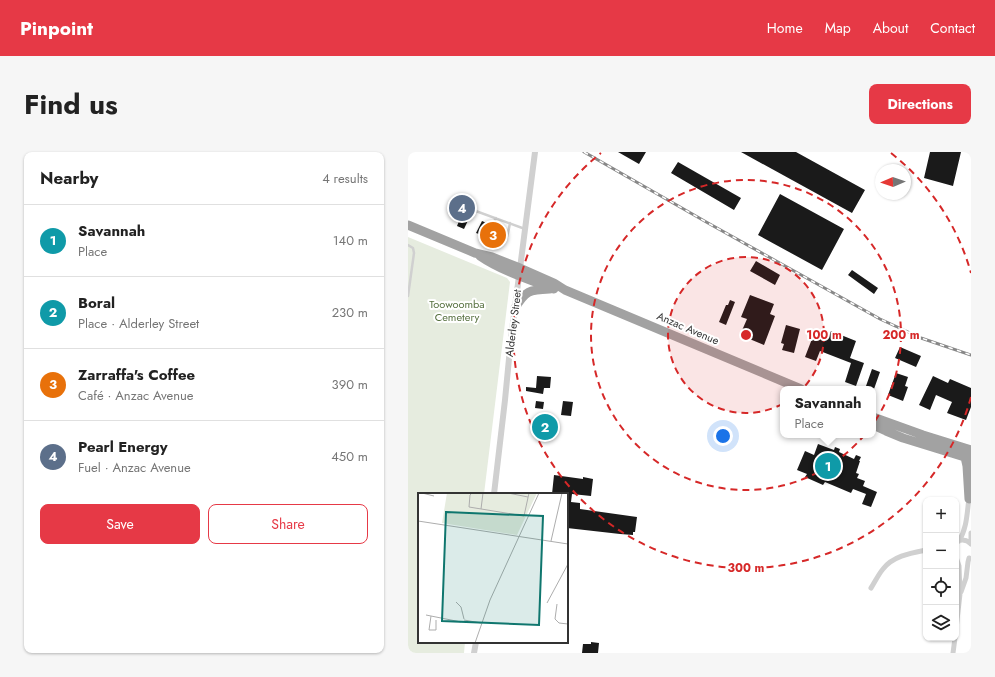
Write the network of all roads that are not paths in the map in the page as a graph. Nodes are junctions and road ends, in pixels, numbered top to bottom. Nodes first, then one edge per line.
1 (535, 152) edge
2 (473, 210) dead end
3 (496, 218) junction
4 (510, 223) junction
5 (408, 225) edge
6 (525, 229) junction
7 (408, 245) edge
8 (520, 272) junction
9 (555, 289) junction
10 (565, 290) junction
11 (408, 296) edge
12 (515, 308) junction
13 (794, 386) edge
14 (876, 418) edge
15 (876, 426) edge
16 (969, 455) edge
17 (971, 480) edge
18 (494, 493) edge
19 (969, 499) junction
20 (971, 534) edge
21 (959, 540) edge
22 (959, 542) edge
23 (971, 544) edge
24 (923, 551) edge
25 (970, 556) edge
26 (959, 558) edge
27 (959, 566) edge
28 (871, 588) dead end
29 (960, 594) junction
30 (959, 605) edge
31 (955, 641) edge
32 (476, 643) edge
33 (474, 653) edge
34 (953, 653) edge

1 - 6 street, Alderley Street
2 - 3 lane
3 - 4 lane
3 - 4 lane
4 - 6 lane
5 - 8 highway, Anzac Avenue
6 - 8 street, Alderley Street
7 - 11 lane
8 - 9 highway, Anzac Avenue
8 - 10 highway, Anzac Avenue
8 - 12 street, Alderley Street
9 - 10 highway, Anzac Avenue
9 - 12 highway
10 - 13 highway, Anzac Avenue
12 - 18 street, Alderley Street
14 - 16 highway
15 - 16 highway
16 - 19 highway
17 - 19 street
19 - 21 street
20 - 23 street
22 - 23 street
24 - 28 street
25 - 26 street
25 - 29 street
27 - 29 street
29 - 30 street
31 - 34 street
32 - 33 street

